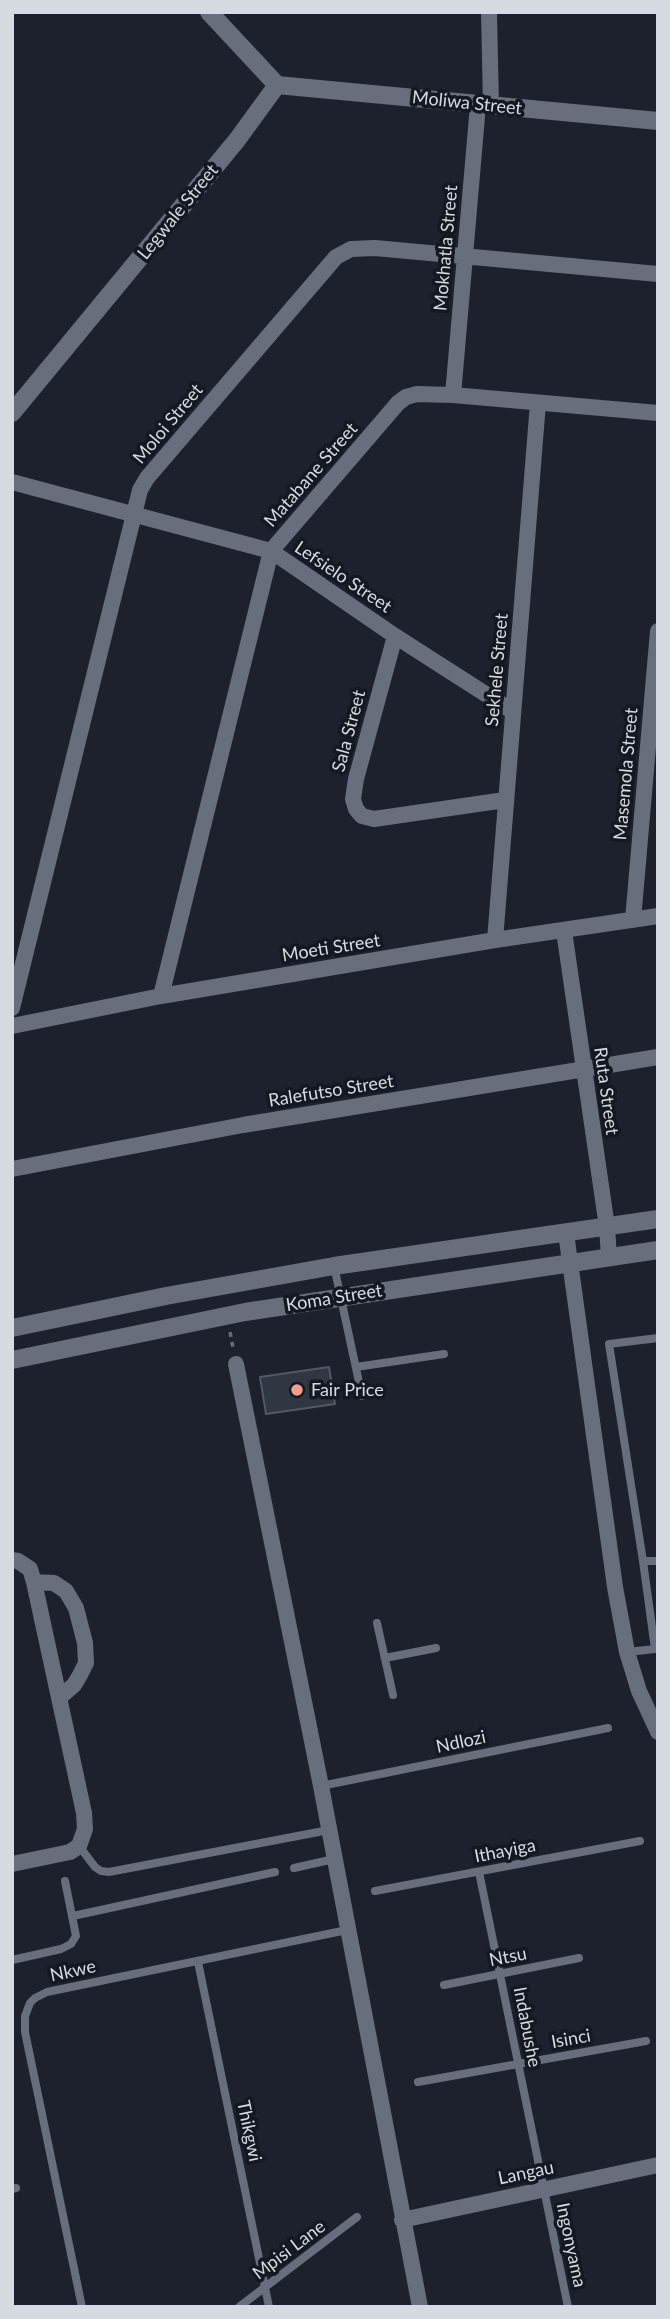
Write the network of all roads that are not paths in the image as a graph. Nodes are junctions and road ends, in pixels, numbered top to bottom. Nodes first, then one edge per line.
1 (209, 12) edge
2 (489, 12) edge
3 (277, 85) junction
4 (485, 106) junction
5 (658, 121) edge
6 (465, 255) junction
7 (658, 274) edge
8 (453, 395) junction
9 (538, 403) junction
10 (658, 413) edge
11 (12, 414) edge
12 (12, 482) edge
13 (135, 514) junction
14 (271, 551) junction
15 (658, 631) edge
16 (396, 636) junction
17 (512, 711) junction
18 (505, 800) junction
19 (658, 916) edge
20 (633, 920) junction
21 (564, 931) junction
22 (495, 940) junction
23 (161, 996) junction
24 (12, 1008) edge
25 (12, 1026) edge
26 (658, 1057) edge
27 (583, 1068) junction
28 (12, 1169) edge
29 (658, 1219) edge
30 (607, 1227) junction
31 (566, 1233) junction
32 (658, 1250) edge
33 (609, 1256) junction
34 (570, 1262) junction
35 (334, 1266) junction
36 (341, 1296) junction
37 (12, 1328) edge
38 (658, 1339) edge
39 (444, 1354) dead end
40 (12, 1360) edge
41 (236, 1364) road end
42 (356, 1367) junction
43 (362, 1396) dead end
44 (12, 1560) edge
45 (658, 1561) edge
46 (643, 1562) junction
47 (34, 1582) junction
48 (377, 1623) dead end
49 (436, 1648) dead end
50 (627, 1652) junction
51 (385, 1658) junction
52 (393, 1695) dead end
53 (59, 1698) junction
54 (608, 1728) dead end
55 (658, 1732) edge
56 (321, 1786) junction
57 (329, 1830) junction
58 (640, 1842) dead end
59 (79, 1846) junction
60 (334, 1859) junction
61 (12, 1864) edge
62 (293, 1868) dead end
63 (275, 1872) dead end
64 (479, 1872) junction
65 (65, 1881) dead end
66 (375, 1891) dead end
67 (73, 1916) junction
68 (347, 1930) junction
69 (579, 1958) dead end
70 (12, 1960) edge
71 (198, 1962) junction
72 (500, 1974) junction
73 (444, 1985) dead end
74 (646, 2041) dead end
75 (518, 2064) junction
76 (418, 2082) dead end
77 (658, 2165) edge
78 (544, 2189) junction
79 (357, 2217) dead end
80 (402, 2220) junction
81 (265, 2287) junction
82 (82, 2307) edge
83 (239, 2307) edge
84 (269, 2307) edge
85 (419, 2307) edge
86 (568, 2307) edge

1 - 3 main road
2 - 4 street, Mokhatla Street
3 - 4 main road, Moliwa Street
3 - 11 main road, Legwale Street
4 - 5 main road, Moliwa Street
4 - 6 street, Mokhatla Street
6 - 7 street, Moloi Street
6 - 8 street, Mokhatla Street
6 - 13 street, Moloi Street
8 - 9 street, Matabane Street
8 - 14 street, Matabane Street
9 - 10 street, Matabane Street
9 - 17 street, Sekhele Street
12 - 13 street, Lefsielo Street
13 - 14 street, Lefsielo Street
13 - 24 street, Moloi Street
14 - 16 street, Lefsielo Street
14 - 23 street, Matabane Street
15 - 20 street, Masemola Street
16 - 17 street, Lefsielo Street
16 - 18 street, Sala Street
17 - 18 street, Sekhele Street
18 - 22 street, Sekhele Street
19 - 20 street, Moeti Street
20 - 21 street, Moeti Street
21 - 22 street, Moeti Street
21 - 27 street, Ruta Street
22 - 23 street, Moeti Street
23 - 25 street, Moeti Street
26 - 27 street, Ralefutso Street
27 - 28 street, Ralefutso Street
27 - 30 street, Ruta Street
29 - 30 main road, Koma Street
30 - 31 main road, Koma Street
30 - 33 street, Ruta Street
31 - 34 street
31 - 35 main road, Koma Street
32 - 33 main road, Koma Street
33 - 34 main road, Koma Street
34 - 36 main road, Koma Street
34 - 50 street
35 - 36 lane
35 - 37 main road, Koma Street
36 - 40 main road, Koma Street
36 - 42 lane
38 - 46 lane
39 - 42 lane
41 - 56 street
42 - 43 lane
44 - 47 street
45 - 46 lane
46 - 50 lane
47 - 53 street
47 - 53 street
48 - 51 lane
49 - 51 lane
50 - 55 street
51 - 52 lane
53 - 59 street
54 - 56 lane, Ndlozi
56 - 57 street
57 - 59 lane
57 - 60 street
58 - 64 lane, Ithayiga
59 - 61 street
60 - 62 lane
60 - 68 street
63 - 67 lane
64 - 66 lane, Ithayiga
64 - 72 lane, Indabushe
65 - 67 lane
67 - 70 lane
68 - 71 lane, Nkwe
68 - 80 street
69 - 72 lane, Ntsu
71 - 81 lane, Thikgwi
71 - 82 lane, Nkwe
72 - 73 lane, Ntsu
72 - 75 lane, Indabushe
74 - 75 lane, Isinci
75 - 76 lane, Isinci
75 - 78 lane, Indabushe
77 - 78 street, Langau
78 - 80 street, Langau
78 - 86 lane, Ingonyama
79 - 81 lane, Mpisi Lane
80 - 85 street
81 - 83 lane, Mpisi Lane
81 - 84 lane, Thikgwi

